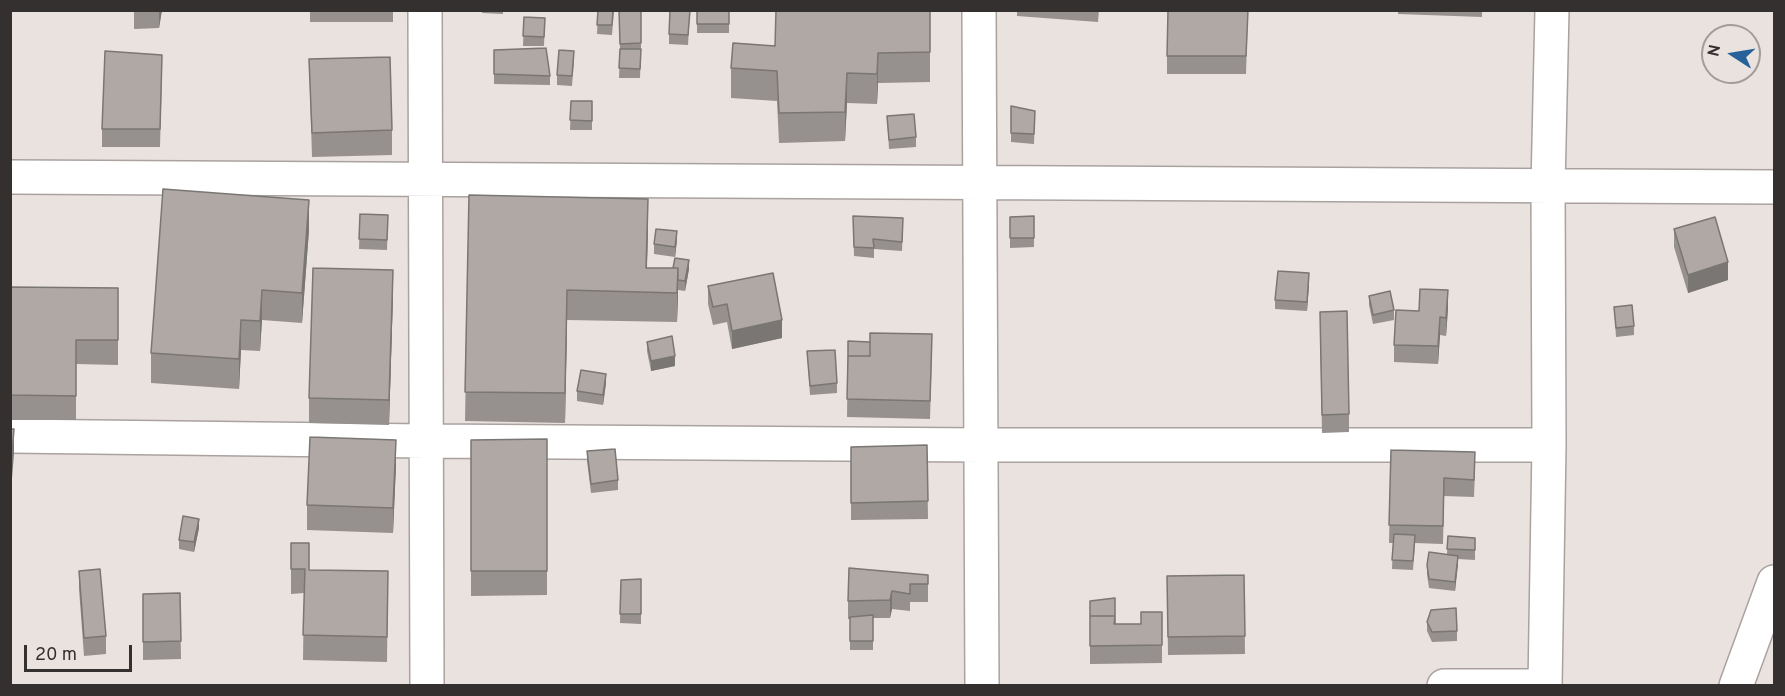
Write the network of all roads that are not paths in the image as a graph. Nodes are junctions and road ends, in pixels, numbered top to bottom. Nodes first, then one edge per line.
1 (425, 10) edge
2 (979, 10) edge
3 (1552, 10) edge
4 (10, 177) edge
5 (426, 179) junction
6 (980, 182) junction
7 (1548, 186) junction
8 (1774, 187) edge
9 (10, 436) edge
10 (426, 441) junction
11 (982, 445) junction
12 (1549, 445) junction
13 (1774, 582) edge
14 (427, 686) edge
15 (982, 686) edge
16 (1444, 686) edge
17 (1736, 686) edge

1 - 5 street
2 - 6 street
3 - 7 street
4 - 5 street
5 - 6 street
5 - 10 street
6 - 7 street
6 - 11 street
7 - 8 street
7 - 12 street
9 - 10 street
10 - 11 street
10 - 14 street
11 - 12 street
11 - 15 street
12 - 16 street
13 - 17 street

